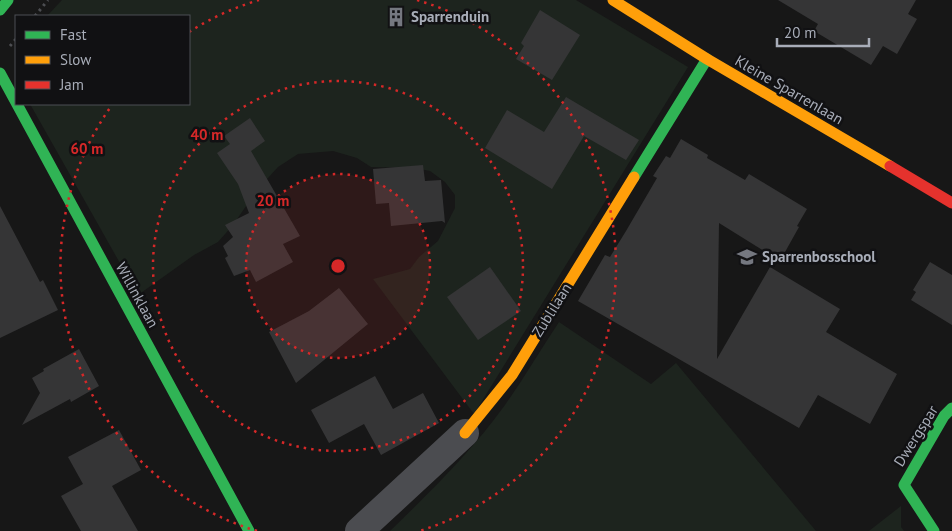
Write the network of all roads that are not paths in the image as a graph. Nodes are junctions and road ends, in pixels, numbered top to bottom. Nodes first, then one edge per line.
1 (8, 0) edge
2 (613, 0) edge
3 (0, 10) edge
4 (707, 59) junction
5 (4, 90) edge
6 (952, 203) edge
7 (952, 408) edge
8 (465, 432) joint
9 (248, 531) edge
10 (359, 531) edge
11 (934, 531) edge

1 - 3 street
2 - 4 street, Kleine Sparrenlaan
4 - 6 street, Kleine Sparrenlaan
4 - 8 street, Zublilaan
5 - 9 street, Willinklaan
7 - 11 street, Dwergspar
8 - 10 street, Zublilaan

